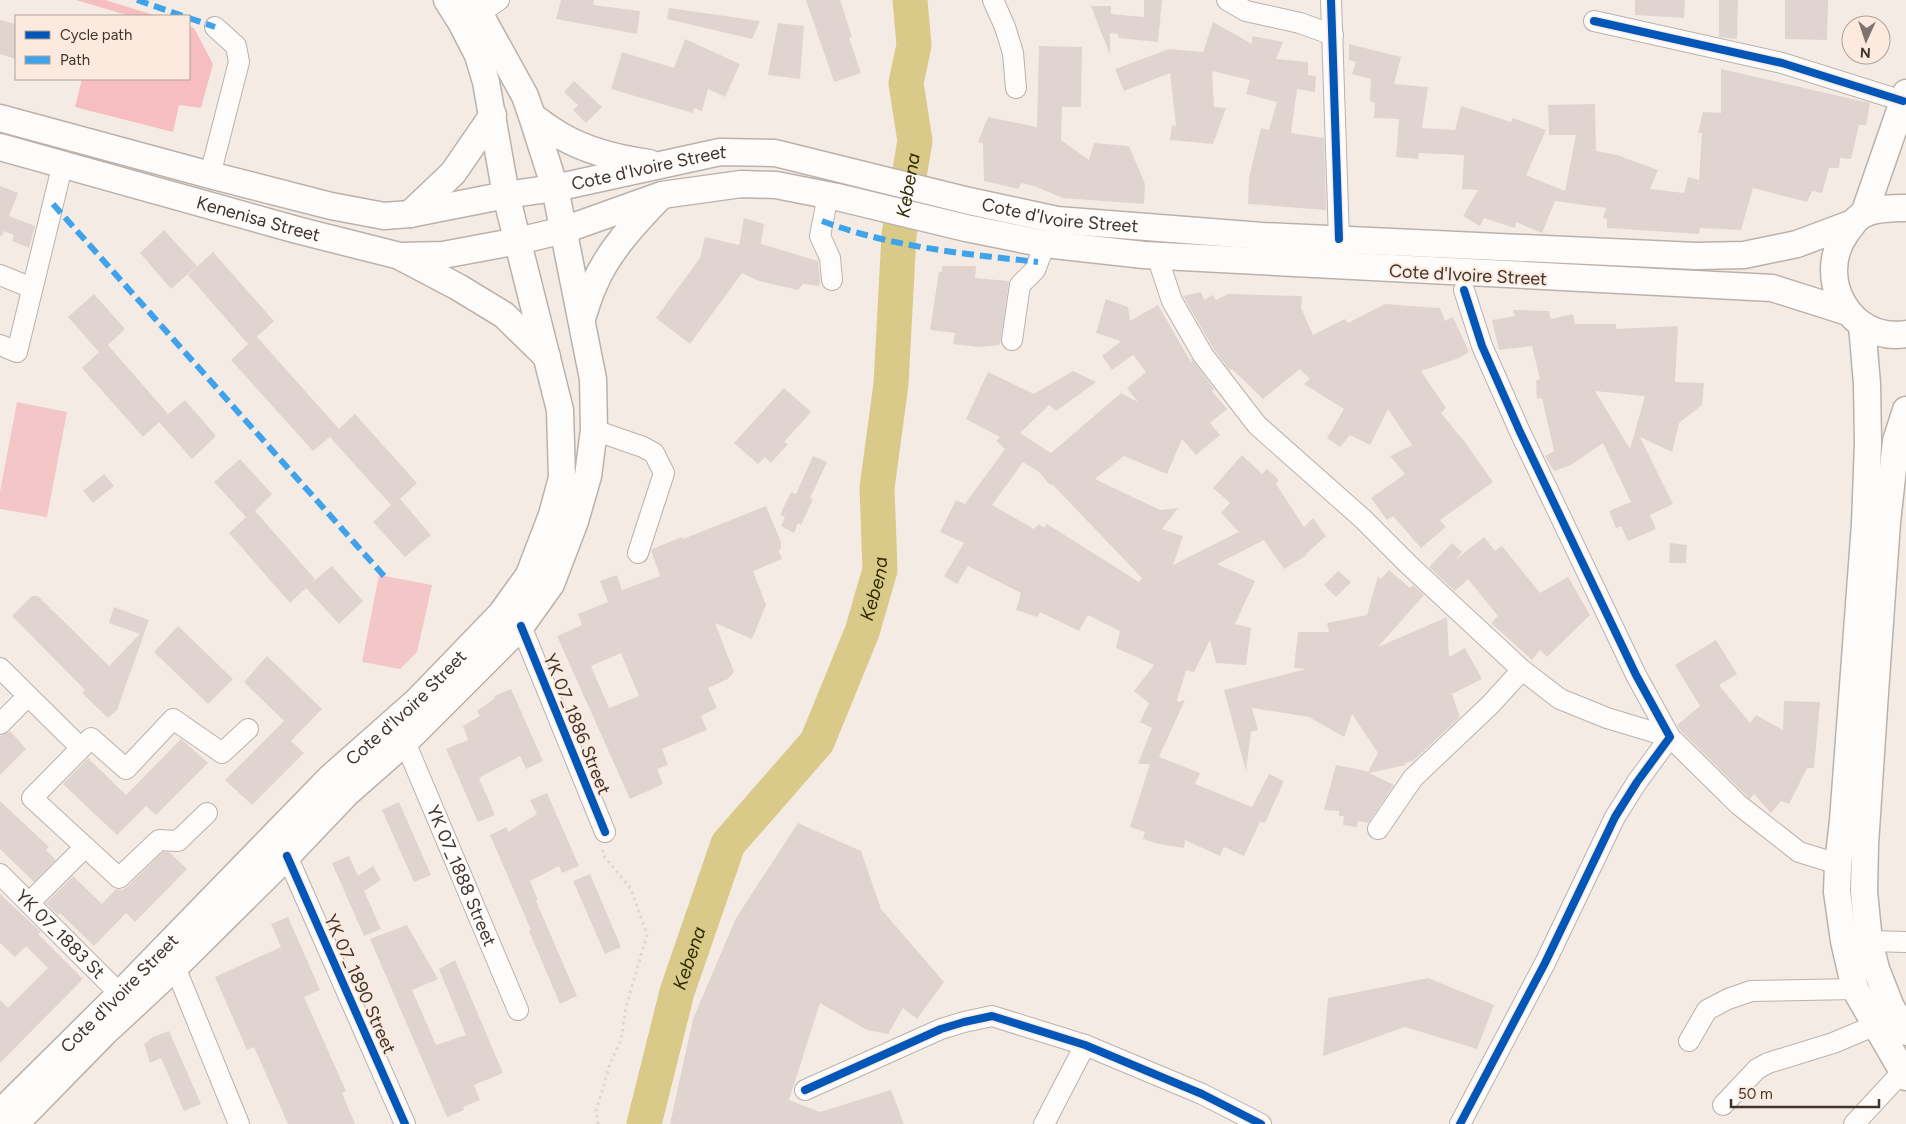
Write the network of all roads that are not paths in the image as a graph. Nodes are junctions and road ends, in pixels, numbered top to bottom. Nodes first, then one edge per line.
1 (447, 0) edge
2 (992, 0) edge
3 (1227, 0) edge
4 (1331, 0) edge
5 (484, 4) edge
6 (1594, 21) dead end
7 (215, 28) dead end
8 (1333, 35) junction
9 (1016, 88) dead end
10 (1905, 97) edge
11 (492, 115) junction
12 (532, 116) junction
13 (0, 118) edge
14 (0, 146) edge
15 (63, 163) junction
16 (660, 165) junction
17 (210, 175) junction
18 (555, 188) junction
19 (506, 195) junction
20 (662, 195) junction
21 (833, 196) junction
22 (1906, 208) edge
23 (410, 214) junction
24 (1859, 218) junction
25 (564, 230) junction
26 (1339, 239) junction
27 (518, 241) junction
28 (1045, 244) junction
29 (400, 256) junction
30 (1152, 261) junction
31 (0, 275) edge
32 (832, 280) dead end
33 (32, 288) junction
34 (1772, 288) junction
35 (1464, 290) junction
36 (1855, 318) junction
37 (582, 320) junction
38 (1906, 334) edge
39 (1012, 340) dead end
40 (0, 345) edge
41 (547, 357) junction
42 (1906, 410) edge
43 (594, 430) junction
44 (638, 553) dead end
45 (521, 626) junction
46 (0, 668) edge
47 (1522, 670) junction
48 (28, 696) junction
49 (0, 724) edge
50 (248, 729) dead end
51 (1670, 737) junction
52 (405, 742) junction
53 (81, 748) junction
54 (338, 785) junction
55 (207, 813) dead end
56 (1378, 829) dead end
57 (605, 832) road end
58 (85, 847) junction
59 (287, 856) junction
60 (1838, 864) junction
61 (0, 874) edge
62 (29, 904) junction
63 (1869, 941) junction
64 (1906, 942) edge
65 (175, 967) junction
66 (1855, 989) junction
67 (120, 994) junction
68 (518, 1010) dead end
69 (1876, 1025) junction
70 (1906, 1032) edge
71 (1689, 1041) dead end
72 (1085, 1045) junction
73 (1904, 1074) edge
74 (806, 1090) dead end
75 (1723, 1105) dead end
76 (0, 1112) edge
77 (15, 1124) edge
78 (239, 1124) edge
79 (405, 1124) edge
80 (1044, 1124) edge
81 (1260, 1124) edge
82 (1460, 1124) edge
83 (1854, 1124) edge

1 - 11 main road, Cote d'Ivoire Street
2 - 9 street
3 - 8 street
4 - 8 street
5 - 12 main road
6 - 10 street
7 - 17 street
8 - 26 street
10 - 24 main road
11 - 19 main road, Cote d'Ivoire Street
11 - 23 main road
12 - 16 main road
12 - 18 main road
13 - 17 main road, Kenenisa Street
14 - 15 main road, Kenenisa Street
15 - 29 main road, Kenenisa Street
15 - 33 street
16 - 18 main road, Cote d'Ivoire Street
16 - 26 main road, Cote d'Ivoire Street
17 - 23 main road, Kenenisa Street
18 - 19 main road, Kenenisa Street
18 - 25 main road, Cote d'Ivoire Street
19 - 23 main road, Kenenisa Street
19 - 27 main road, Cote d'Ivoire Street
20 - 21 main road, Cote d'Ivoire Street
20 - 25 main road, Cote d'Ivoire Street
20 - 37 main road
21 - 28 main road, Cote d'Ivoire Street
21 - 32 street
22 - 24 main road, Cote d'Ivoire Street
24 - 26 main road, Cote d'Ivoire Street
24 - 36 main road
25 - 27 main road, Kenenisa Street
25 - 37 main road, Cote d'Ivoire Street
27 - 29 main road, Kenenisa Street
27 - 41 main road, Cote d'Ivoire Street
28 - 30 main road, Cote d'Ivoire Street
28 - 39 street
29 - 41 main road
30 - 34 main road, Cote d'Ivoire Street
30 - 35 main road, Cote d'Ivoire Street
30 - 47 street
31 - 33 street
33 - 40 street
34 - 35 main road, Cote d'Ivoire Street
34 - 36 main road, Cote d'Ivoire Street
35 - 51 street
36 - 38 main road, Cote d'Ivoire Street
36 - 60 main road
37 - 43 main road, Cote d'Ivoire Street
41 - 54 main road, Cote d'Ivoire Street
42 - 63 main road
43 - 44 street
43 - 45 main road, Cote d'Ivoire Street
45 - 52 main road, Cote d'Ivoire Street
45 - 57 street, YK 07_1886 Street
46 - 48 street
47 - 51 street
47 - 56 street
48 - 49 street
48 - 53 street
50 - 53 street
51 - 60 street
51 - 82 street
52 - 54 main road, Cote d'Ivoire Street
52 - 68 street, YK 07_1888 Street
53 - 58 street
54 - 59 main road, Cote d'Ivoire Street
54 - 67 main road, Cote d'Ivoire Street
55 - 58 street
58 - 62 street
59 - 65 main road, Cote d'Ivoire Street
59 - 79 street, YK 07_1890 Street
60 - 66 main road
61 - 62 street, YK 07_1883 St
62 - 67 street, YK 07_1883 St
63 - 64 street
63 - 70 main road
65 - 77 main road, Cote d'Ivoire Street
65 - 78 street
66 - 69 main road
66 - 71 street
67 - 76 main road, Cote d'Ivoire Street
69 - 73 main road
69 - 75 street
72 - 74 street
72 - 80 street
72 - 81 street
73 - 83 street

